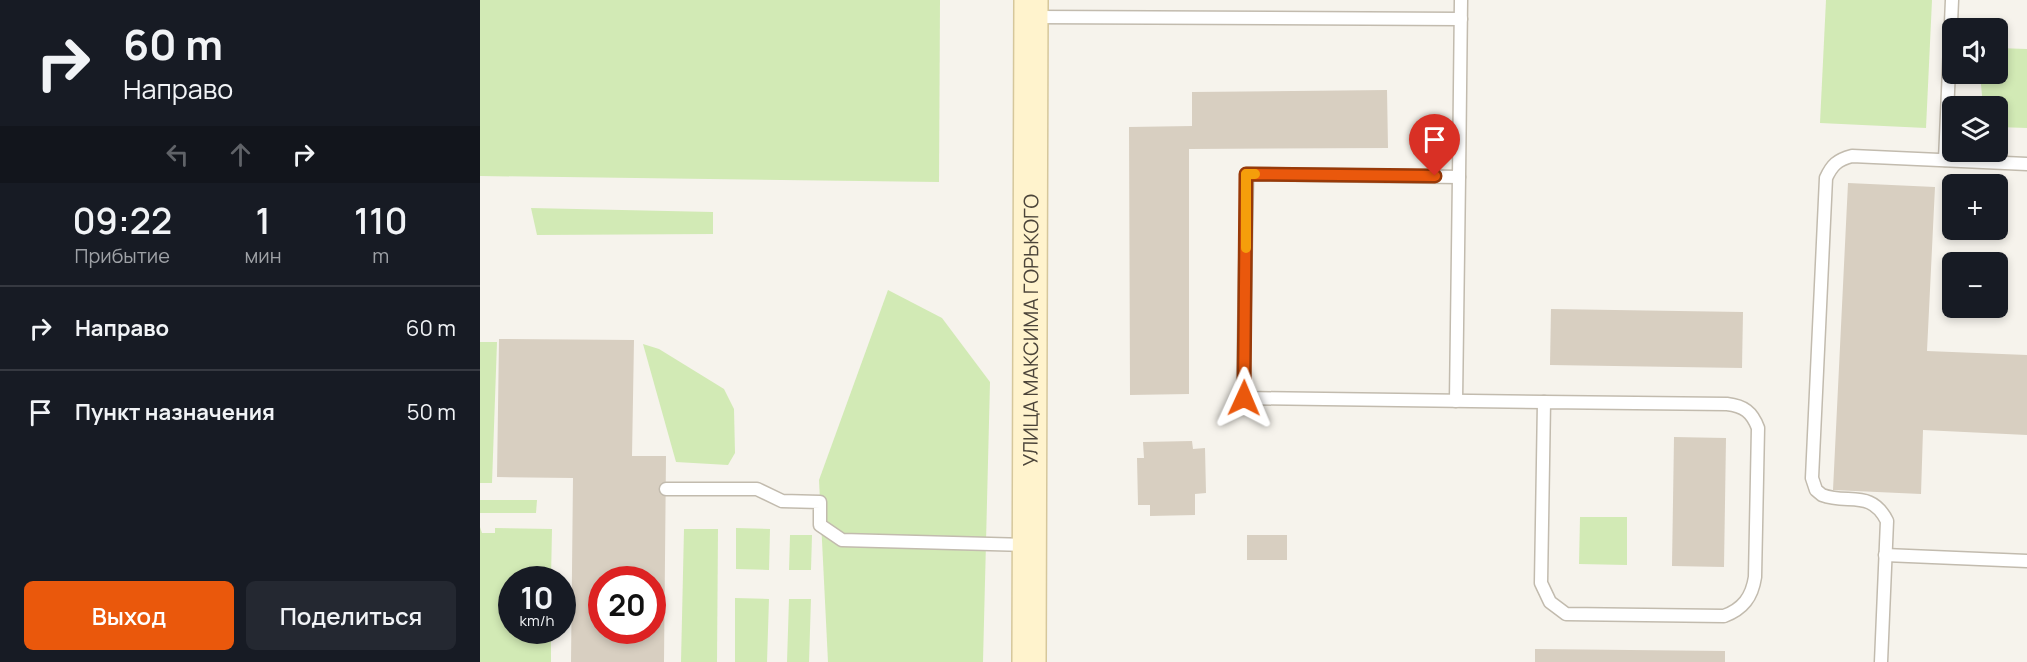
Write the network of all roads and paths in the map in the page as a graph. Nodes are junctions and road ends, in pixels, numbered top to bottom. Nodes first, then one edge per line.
1 (1461, 0) edge
2 (1952, 0) edge
3 (1031, 8) edge
4 (1461, 19) junction
5 (1948, 96) edge
6 (1942, 160) edge
7 (1986, 162) edge
8 (2027, 164) edge
9 (1459, 177) junction
10 (1455, 401) junction
11 (1544, 402) junction
12 (666, 489) dead end
13 (1031, 545) junction
14 (1885, 555) junction
15 (2027, 561) edge
16 (1029, 662) edge
17 (1881, 662) edge

1 - 4 lane
2 - 5 lane
3 - 4 lane
3 - 13 main road, УЛИЦА МАКСИМА ГОРЬКОГО
4 - 9 lane
6 - 14 lane
7 - 8 lane
9 - 10 lane
9 - 10 lane
10 - 11 lane
11 - 11 lane
12 - 13 lane
13 - 16 main road, УЛИЦА МАКСИМА ГОРЬКОГО
14 - 15 lane
14 - 17 lane

